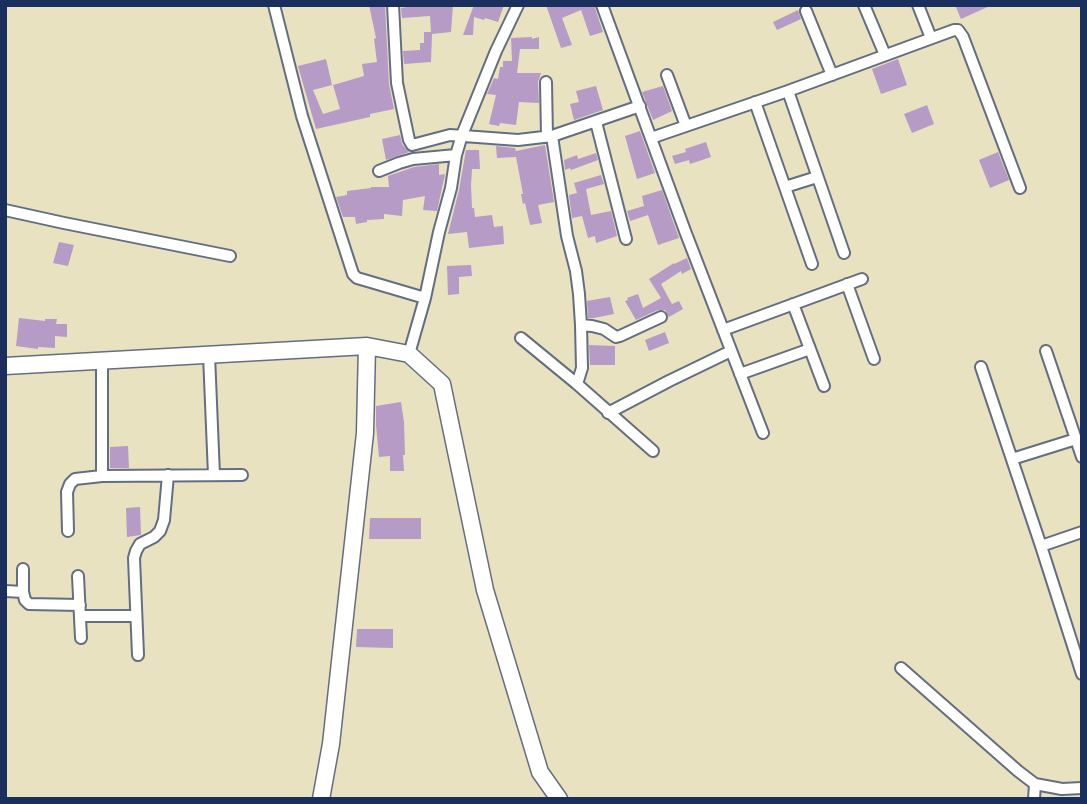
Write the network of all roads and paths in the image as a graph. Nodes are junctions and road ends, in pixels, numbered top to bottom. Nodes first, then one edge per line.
1 (274, 5) edge
2 (393, 5) edge
3 (518, 5) edge
4 (602, 5) edge
5 (863, 5) edge
6 (918, 5) edge
7 (806, 11) dead end
8 (931, 38) junction
9 (885, 55) junction
10 (667, 75) dead end
11 (832, 75) junction
12 (546, 82) dead end
13 (788, 91) junction
14 (755, 102) junction
15 (640, 106) junction
16 (596, 122) junction
17 (686, 126) junction
18 (462, 135) junction
19 (549, 136) junction
20 (652, 138) junction
21 (456, 155) junction
22 (379, 171) dead end
23 (817, 177) junction
24 (785, 187) junction
25 (1020, 188) dead end
26 (5, 210) edge
27 (626, 239) dead end
28 (844, 253) dead end
29 (230, 256) dead end
30 (812, 264) dead end
31 (862, 279) dead end
32 (847, 284) junction
33 (425, 298) junction
34 (793, 304) junction
35 (661, 317) dead end
36 (581, 325) junction
37 (723, 330) junction
38 (521, 338) dead end
39 (367, 346) junction
40 (810, 349) junction
41 (731, 351) junction
42 (1046, 351) dead end
43 (409, 354) junction
44 (209, 355) junction
45 (874, 359) dead end
46 (102, 361) junction
47 (5, 366) edge
48 (981, 367) dead end
49 (740, 374) junction
50 (578, 384) junction
51 (824, 386) dead end
52 (608, 413) junction
53 (763, 433) dead end
54 (1076, 439) junction
55 (653, 452) dead end
56 (1082, 457) edge
57 (1012, 459) junction
58 (168, 475) junction
59 (214, 475) junction
60 (242, 475) dead end
61 (102, 476) junction
62 (68, 531) dead end
63 (1082, 531) edge
64 (1041, 546) junction
65 (23, 569) dead end
66 (78, 576) dead end
67 (5, 591) edge
68 (23, 592) junction
69 (80, 610) junction
70 (136, 616) junction
71 (81, 638) dead end
72 (138, 655) dead end
73 (901, 668) dead end
74 (1082, 674) edge
75 (1082, 788) edge
76 (1034, 791) edge
77 (321, 799) edge
78 (559, 799) edge

1 - 33 street
2 - 18 street
3 - 18 street
4 - 15 street
5 - 9 street
6 - 8 street
7 - 11 street
8 - 9 street
8 - 25 street
9 - 11 street
10 - 17 street
11 - 13 street
12 - 19 street
13 - 14 street
13 - 23 street
14 - 17 street
14 - 24 street
15 - 16 street
15 - 20 street
16 - 19 street
16 - 27 street
17 - 20 street
18 - 19 street
18 - 21 street
19 - 36 street
20 - 37 street
21 - 22 street
21 - 33 street
23 - 24 street
23 - 28 street
24 - 30 street
26 - 29 street
31 - 32 street
32 - 34 street
32 - 45 street
33 - 43 street
34 - 37 street
34 - 40 street
35 - 36 street
36 - 50 street
37 - 41 street
38 - 50 street
39 - 43 street
39 - 44 street
39 - 77 street
40 - 49 street
40 - 51 street
41 - 49 street
41 - 52 street
42 - 54 street
43 - 78 street
44 - 46 street
44 - 59 street
46 - 47 street
46 - 61 street
48 - 57 street
49 - 53 street
50 - 52 street
52 - 55 street
54 - 56 street
54 - 57 street
57 - 64 street
58 - 59 street
58 - 61 street
58 - 70 street
59 - 60 street
61 - 62 street
63 - 64 street
64 - 74 street
65 - 68 street
66 - 69 street
67 - 68 street
68 - 69 street
69 - 70 street
69 - 71 street
70 - 72 street
73 - 76 street
75 - 76 street

